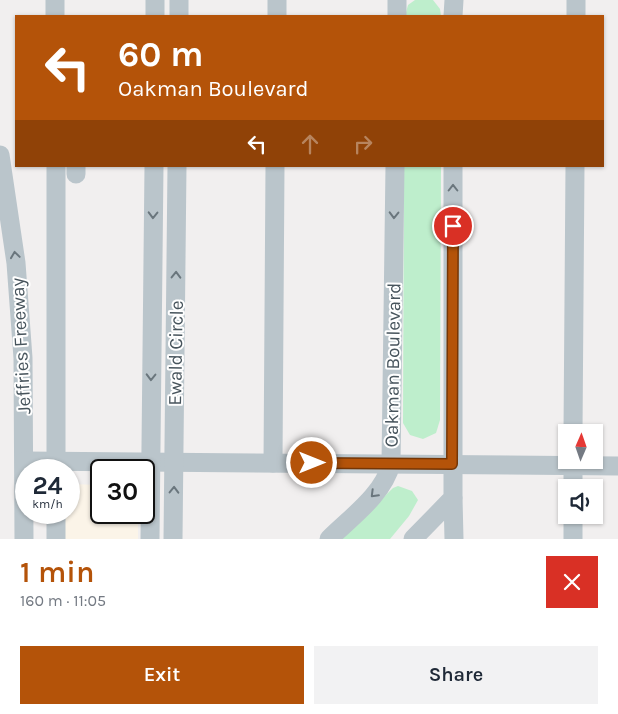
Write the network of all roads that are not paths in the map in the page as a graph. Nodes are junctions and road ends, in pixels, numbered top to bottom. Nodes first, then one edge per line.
1 (55, 0) edge
2 (155, 0) edge
3 (179, 0) edge
4 (277, 0) edge
5 (576, 0) edge
6 (55, 15) edge
7 (155, 15) edge
8 (179, 15) edge
9 (277, 15) edge
10 (576, 15) edge
11 (0, 155) edge
12 (56, 167) edge
13 (154, 167) edge
14 (177, 167) edge
15 (276, 167) edge
16 (395, 167) edge
17 (453, 167) edge
18 (575, 167) edge
19 (573, 424) edge
20 (25, 459) edge
21 (56, 459) edge
22 (150, 459) edge
23 (155, 462) edge
24 (174, 462) junction
25 (273, 463) junction
26 (558, 463) edge
27 (391, 464) junction
28 (452, 464) junction
29 (603, 465) edge
30 (618, 466) edge
31 (453, 498) junction
32 (24, 524) edge
33 (56, 524) edge
34 (150, 524) edge
35 (573, 524) edge
36 (24, 539) edge
37 (56, 539) edge
38 (150, 539) edge
39 (173, 539) edge
40 (329, 539) edge
41 (413, 539) edge
42 (454, 539) edge
43 (573, 539) edge

1 - 6 street
2 - 7 street
3 - 8 street
4 - 9 street
5 - 10 street
20 -> 11 street, Jeffries Freeway
12 - 21 street
13 -> 22 street, Ewald Circle
24 -> 14 street, Ewald Circle
15 - 25 street
16 -> 27 street, Oakman Boulevard
28 -> 17 street
18 - 19 street
23 - 24 street
24 - 25 street
39 -> 24 street, Ewald Circle
25 - 27 street
26 - 28 street
27 - 28 street
27 -> 40 street, Oakman Boulevard
28 - 31 street
29 - 30 street
31 - 41 street
31 - 42 street
32 - 36 street, Jeffries Freeway
33 - 37 street
34 - 38 street, Ewald Circle
35 - 43 street

